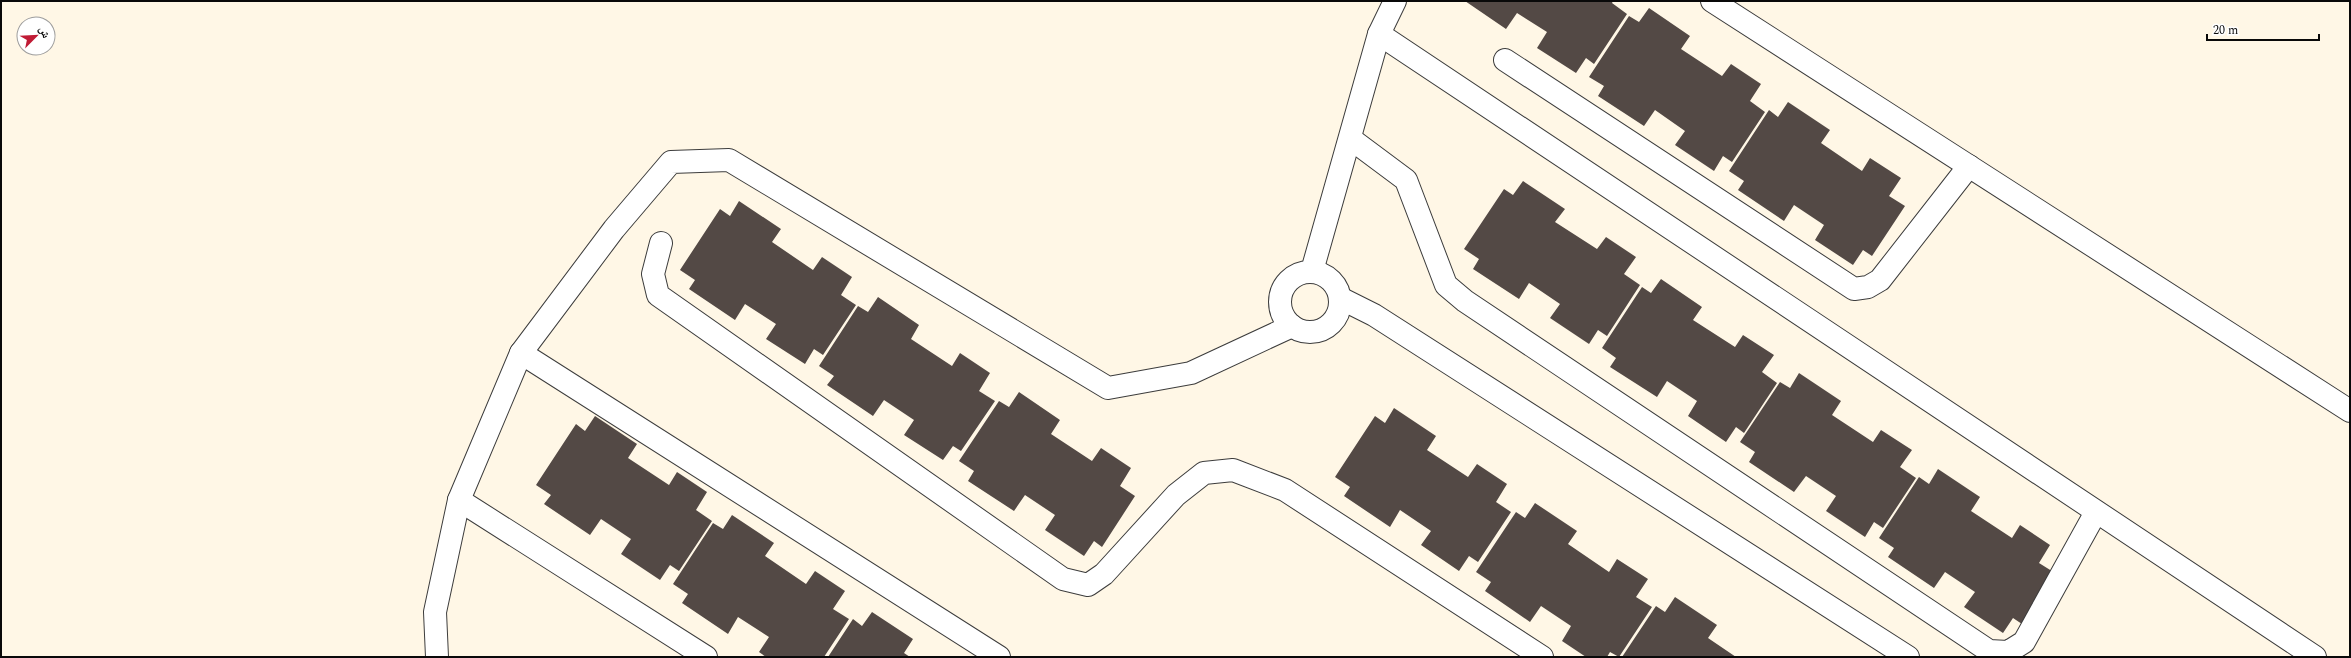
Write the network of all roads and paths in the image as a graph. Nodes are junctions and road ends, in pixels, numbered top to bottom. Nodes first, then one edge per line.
1 (1396, 1) edge
2 (1712, 1) edge
3 (1379, 34) junction
4 (1505, 60) dead end
5 (1351, 139) junction
6 (1969, 166) junction
7 (661, 243) dead end
8 (1312, 272) junction
9 (1340, 298) junction
10 (1292, 326) junction
11 (521, 353) junction
12 (2350, 411) edge
13 (459, 500) junction
14 (2096, 512) junction
15 (437, 657) edge
16 (706, 657) edge
17 (999, 657) edge
18 (1542, 657) edge
19 (1908, 657) edge
20 (2315, 657) edge

1 - 3 street
2 - 6 street
3 - 5 street
3 - 14 street
4 - 6 street
5 - 8 street
5 - 14 street
6 - 12 street
7 - 18 street
8 - 9 street
8 - 10 street
9 - 10 street
9 - 19 street
10 - 11 street
11 - 13 street
11 - 17 street
13 - 15 street
13 - 16 street
14 - 20 street

